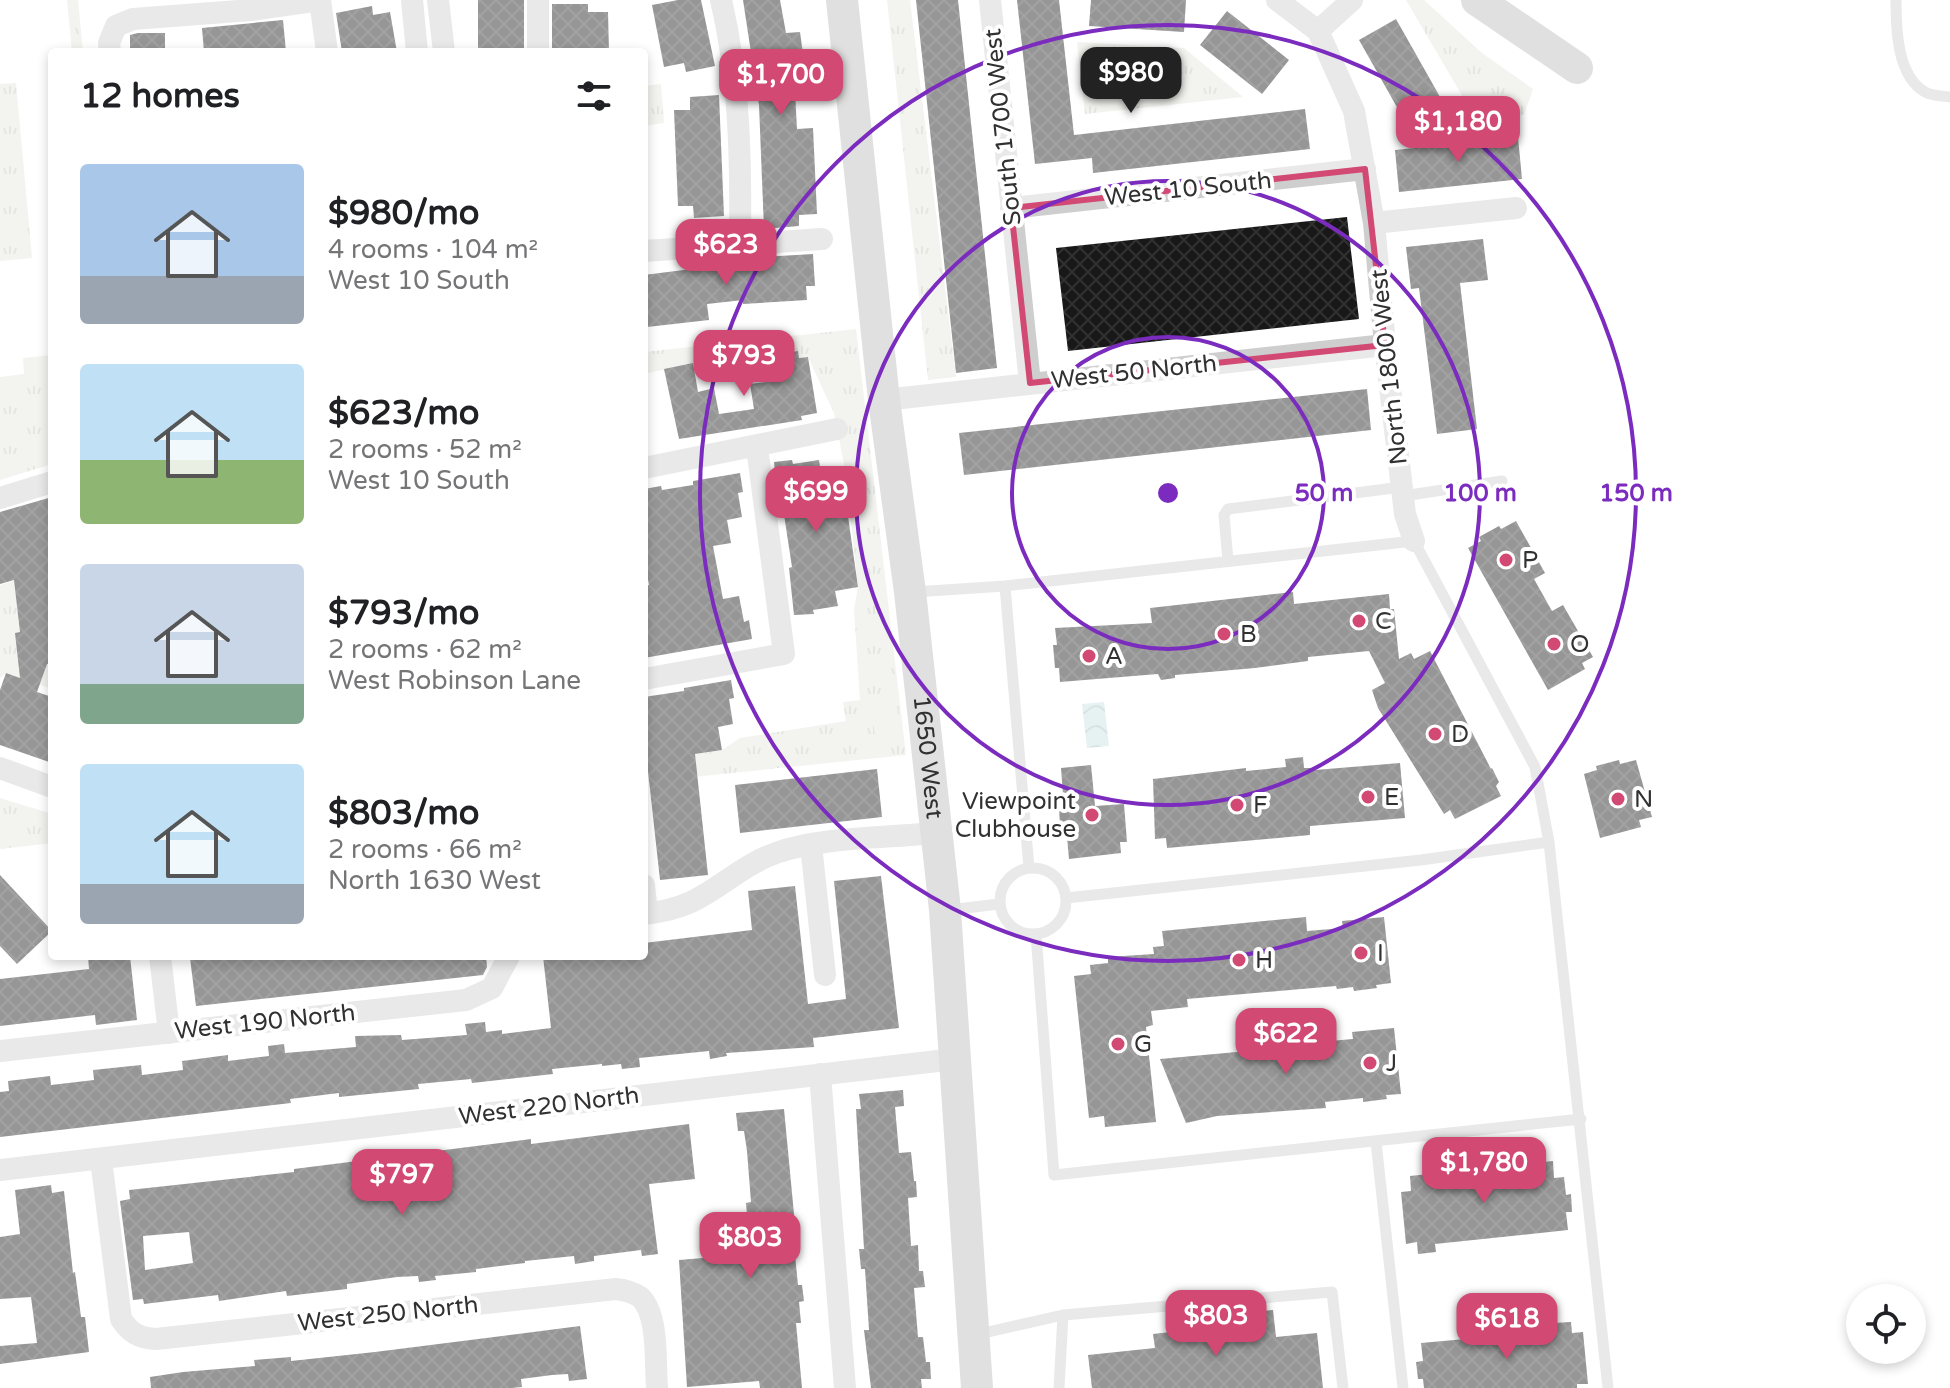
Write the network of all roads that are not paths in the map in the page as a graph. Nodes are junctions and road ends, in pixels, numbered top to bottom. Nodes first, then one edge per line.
1 (320, 0) edge
2 (412, 0) edge
3 (438, 0) edge
4 (538, 0) edge
5 (721, 0) edge
6 (842, 0) edge
7 (990, 0) edge
8 (1277, 0) edge
9 (1352, 0) edge
10 (1477, 0) edge
11 (1896, 0) edge
12 (1318, 31) junction
13 (110, 48) edge
14 (326, 48) edge
15 (417, 48) edge
16 (444, 48) edge
17 (538, 48) edge
18 (1577, 68) dead end
19 (1950, 97) edge
20 (1365, 169) junction
21 (1011, 208) junction
22 (1516, 208) dead end
23 (1374, 223) junction
24 (822, 239) dead end
25 (740, 244) junction
26 (648, 251) edge
27 (1385, 345) junction
28 (1030, 383) junction
29 (884, 400) junction
30 (837, 429) dead end
31 (757, 447) junction
32 (648, 467) edge
33 (1502, 481) dead end
34 (48, 483) edge
35 (1402, 492) junction
36 (0, 498) edge
37 (1414, 541) junction
38 (1228, 561) junction
39 (1005, 586) junction
40 (910, 592) junction
41 (648, 678) edge
42 (0, 768) edge
43 (48, 786) edge
44 (934, 833) junction
45 (1549, 842) junction
46 (811, 845) junction
47 (1029, 868) junction
48 (1066, 898) junction
49 (999, 904) junction
50 (945, 910) junction
51 (648, 914) edge
52 (1036, 934) junction
53 (160, 960) edge
54 (507, 960) edge
55 (825, 975) dead end
56 (169, 1033) junction
57 (0, 1051) edge
58 (955, 1059) junction
59 (820, 1074) junction
60 (1581, 1119) junction
61 (1376, 1142) junction
62 (101, 1159) junction
63 (0, 1170) edge
64 (1063, 1315) junction
65 (974, 1336) junction
66 (657, 1388) edge
67 (845, 1388) edge
68 (977, 1388) edge
69 (1059, 1388) edge
70 (1343, 1388) edge
71 (1403, 1388) edge
72 (1608, 1388) edge

1 - 13 street
1 - 14 street
2 - 15 street
3 - 16 street
4 - 17 street
5 - 25 street
6 - 29 street, 1650 West
7 - 21 street, South 1700 West
8 - 12 street
9 - 12 street
10 - 18 street
11 - 19 lane
12 - 20 street, North 1800 West
20 - 21 street, West 10 South
20 - 23 street, North 1800 West
21 - 28 street, South 1700 West
22 - 23 street
23 - 27 street, North 1800 West
24 - 25 street
25 - 26 street
27 - 28 street, West 50 North
27 - 35 street, North 1800 West
28 - 29 street, West 50 North
29 - 40 street, 1650 West
30 - 31 street
31 - 32 street
31 - 41 street
33 - 35 lane
34 - 36 street
35 - 37 street, North 1800 West
35 - 38 lane
37 - 38 lane
37 - 45 lane
38 - 39 lane
39 - 40 lane
39 - 47 lane
40 - 44 street, 1650 West
42 - 43 street
44 - 46 street
44 - 50 street, 1650 West
45 - 48 lane
45 - 60 lane
46 - 51 street
46 - 55 street
47 - 48 lane
47 - 49 lane
48 - 52 lane
49 - 50 lane
49 - 52 lane
50 - 58 street, 1650 West
52 - 61 lane
53 - 56 street
54 - 56 street, West 190 North
56 - 57 street, West 190 North
58 - 59 street, West 220 North
58 - 65 street, 1650 West
59 - 62 street, West 220 North
59 - 67 street
60 - 61 lane
60 - 72 lane
61 - 71 lane
62 - 63 street, West 220 North
62 - 66 street, West 250 North
64 - 65 lane
64 - 69 lane
64 - 70 lane
65 - 68 street, 1650 West

